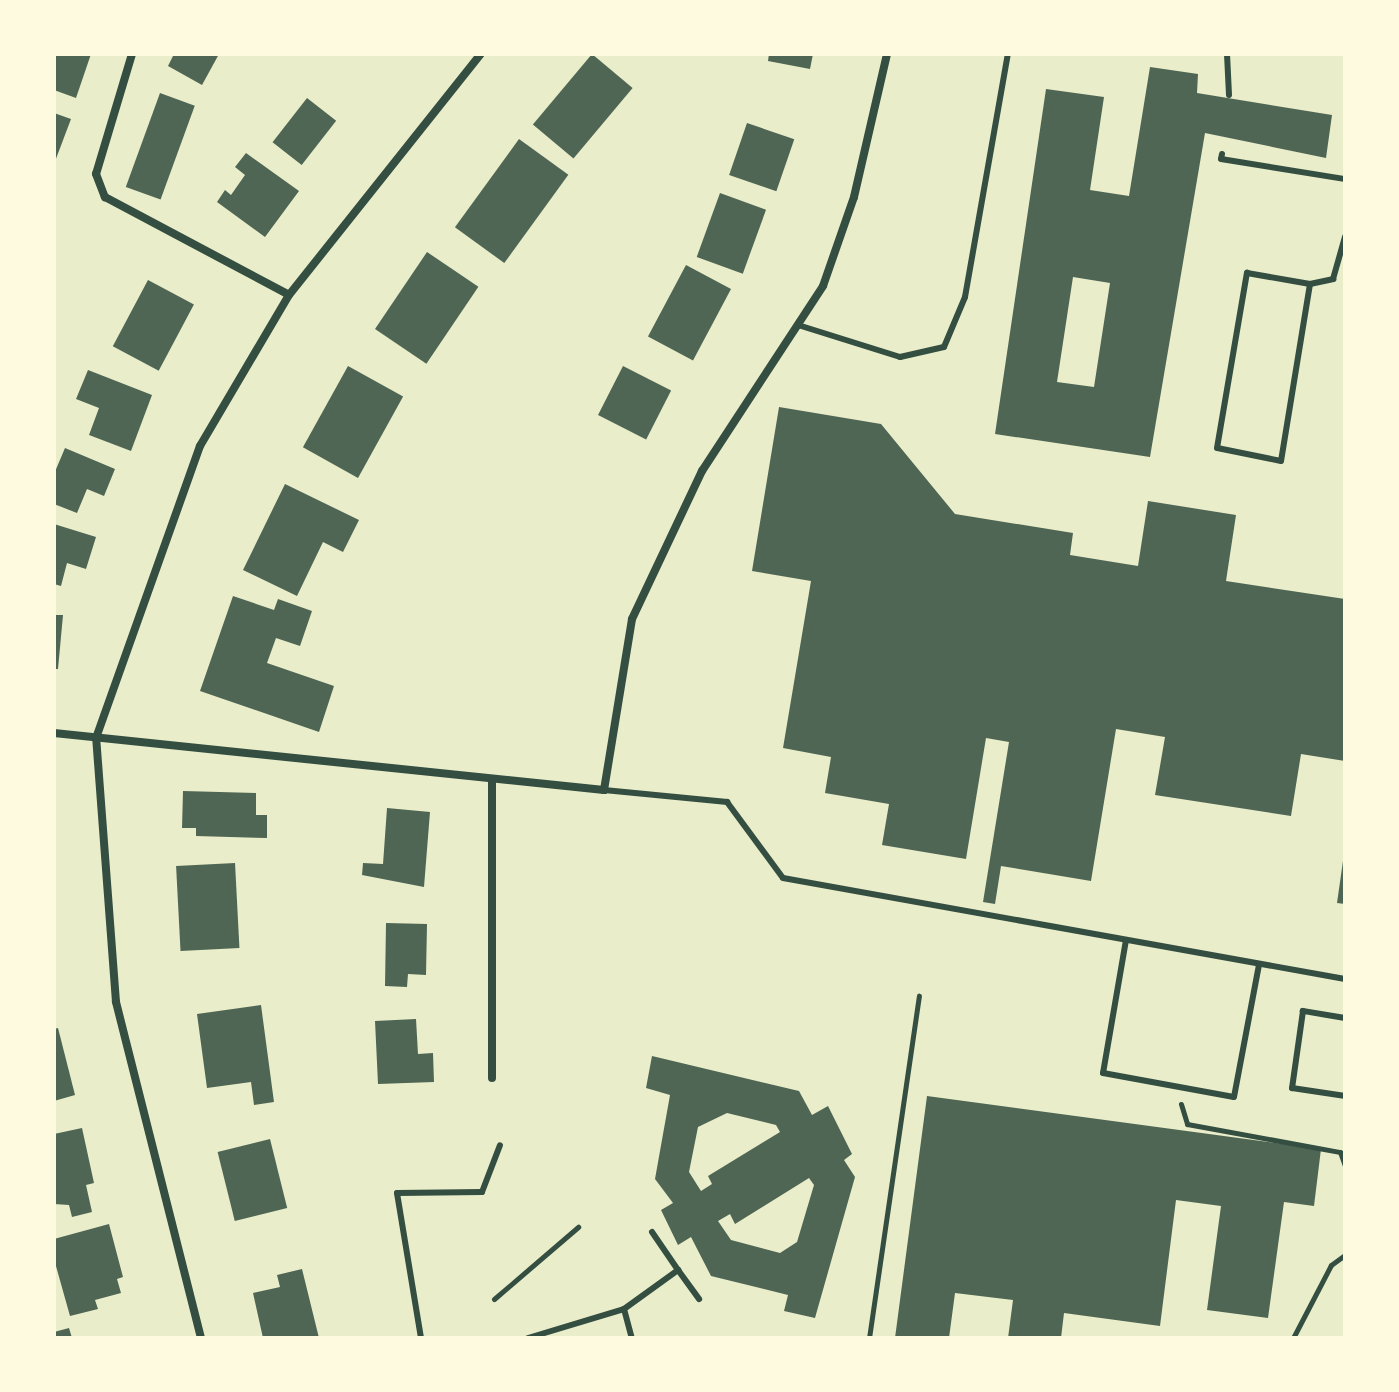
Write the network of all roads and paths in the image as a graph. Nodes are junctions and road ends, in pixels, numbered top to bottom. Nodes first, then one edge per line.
1 (132, 54) edge
2 (481, 54) edge
3 (887, 54) edge
4 (1008, 54) edge
5 (1227, 54) edge
6 (1229, 95) dead end
7 (1222, 154) dead end
8 (1345, 179) edge
9 (1345, 237) edge
10 (1310, 284) junction
11 (289, 295) junction
12 (798, 325) junction
13 (54, 733) edge
14 (96, 738) junction
15 (492, 781) junction
16 (604, 790) junction
17 (1126, 940) junction
18 (1259, 965) junction
19 (1345, 979) edge
20 (919, 996) dead end
21 (1345, 1018) edge
22 (492, 1078) dead end
23 (1176, 1087) junction
24 (1345, 1096) edge
25 (500, 1145) dead end
26 (1345, 1166) edge
27 (578, 1227) dead end
28 (652, 1232) dead end
29 (1345, 1255) edge
30 (678, 1270) junction
31 (494, 1299) dead end
32 (699, 1299) dead end
33 (624, 1309) junction
34 (201, 1338) edge
35 (421, 1338) edge
36 (528, 1338) edge
37 (632, 1338) edge
38 (869, 1338) edge
39 (1293, 1338) edge

1 - 11 street
2 - 11 street
3 - 12 street
4 - 12 lane
5 - 6 lane
7 - 8 lane
9 - 10 lane
10 - 10 lane
11 - 14 street
12 - 16 street
13 - 14 street
14 - 15 street
14 - 34 street
15 - 16 street
15 - 22 street
16 - 17 lane
17 - 18 lane
17 - 23 lane
18 - 19 lane
18 - 23 lane
20 - 38 path
21 - 24 lane
23 - 26 path
25 - 35 lane
27 - 31 path
28 - 30 lane
29 - 39 path
30 - 32 lane
30 - 33 lane
33 - 36 lane
33 - 37 lane

